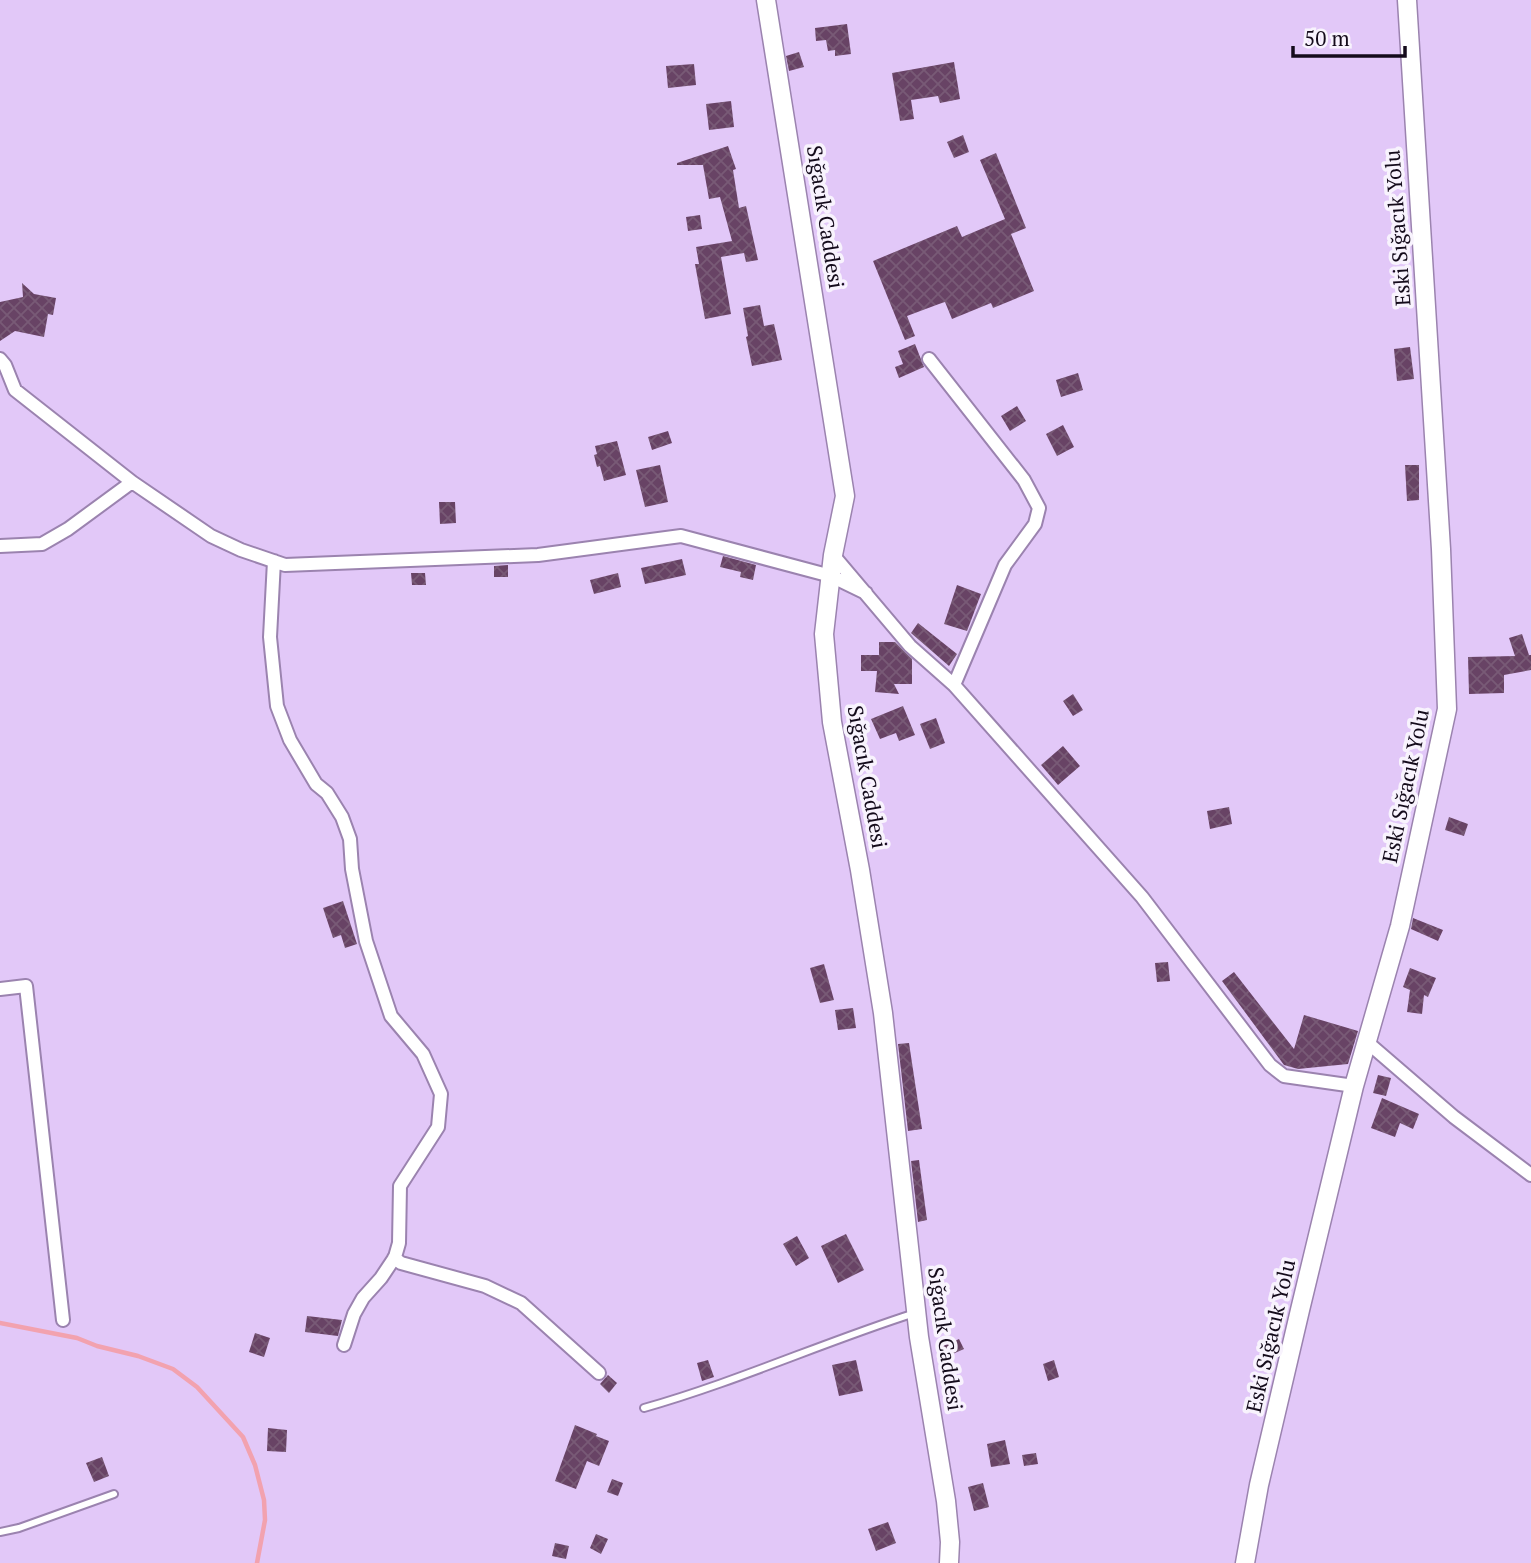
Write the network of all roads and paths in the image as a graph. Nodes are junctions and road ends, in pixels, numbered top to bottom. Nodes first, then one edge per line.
1 (766, 0) edge
2 (1407, 0) edge
3 (0, 359) edge
4 (929, 359) dead end
5 (132, 482) junction
6 (0, 546) edge
7 (833, 555) junction
8 (274, 561) junction
9 (831, 576) junction
10 (866, 593) junction
11 (954, 685) junction
12 (0, 989) edge
13 (1367, 1042) junction
14 (1354, 1086) junction
15 (1531, 1175) edge
16 (394, 1258) junction
17 (916, 1312) junction
18 (63, 1320) dead end
19 (344, 1346) dead end
20 (599, 1373) dead end
21 (644, 1408) dead end
22 (114, 1494) dead end
23 (0, 1532) edge
24 (950, 1563) edge
25 (1245, 1563) edge

1 - 7 main road, Sığacık Caddesi
2 - 13 main road, Eski Sığacık Yolu
3 - 5 street
4 - 11 street
5 - 6 street
5 - 8 street
7 - 9 main road, Sığacık Caddesi
7 - 10 street
8 - 9 street
8 - 16 street
9 - 10 street
9 - 17 main road, Sığacık Caddesi
10 - 11 street
11 - 14 street
12 - 18 street
13 - 14 main road, Eski Sığacık Yolu
13 - 15 street
14 - 25 main road, Eski Sığacık Yolu
16 - 19 street
16 - 20 street
17 - 21 lane
17 - 24 main road, Sığacık Caddesi
22 - 23 lane

